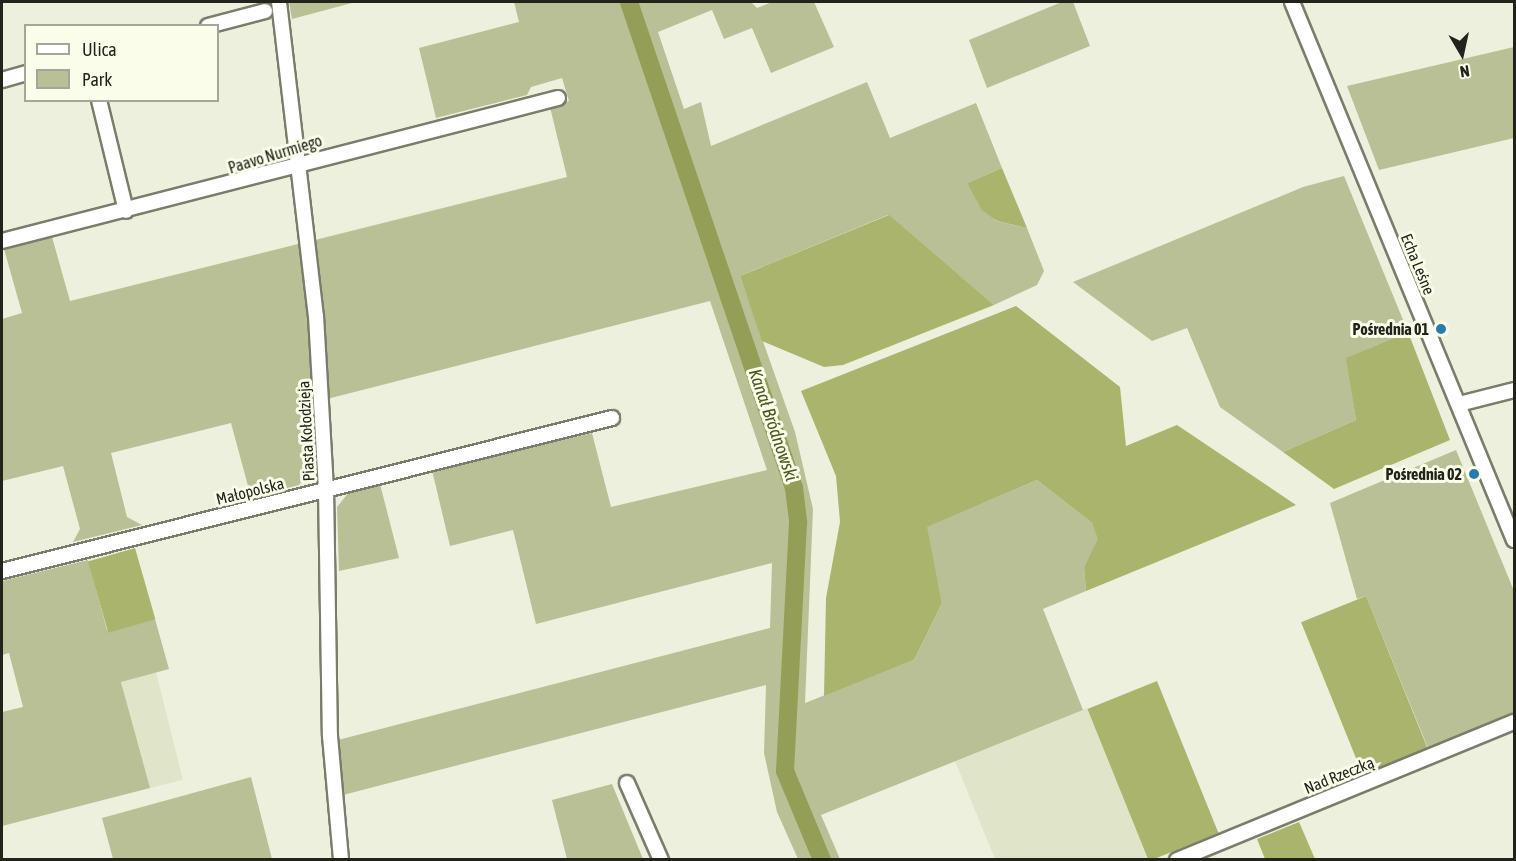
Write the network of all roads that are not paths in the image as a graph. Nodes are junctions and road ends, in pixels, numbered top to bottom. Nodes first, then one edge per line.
1 (279, 2) edge
2 (1292, 2) edge
3 (265, 11) dead end
4 (216, 24) edge
5 (24, 74) edge
6 (2, 80) edge
7 (558, 98) dead end
8 (99, 102) edge
9 (298, 164) junction
10 (126, 211) junction
11 (2, 242) edge
12 (1515, 390) edge
13 (1459, 404) junction
14 (612, 418) dead end
15 (326, 488) junction
16 (1515, 540) edge
17 (2, 572) edge
18 (1515, 722) edge
19 (627, 783) dead end
20 (341, 860) edge
21 (661, 860) edge
22 (1177, 860) edge

1 - 9 street, Piasta Kołodzieja
2 - 13 street, Echa Leśne
3 - 4 street
5 - 6 street
7 - 9 street, Paavo Nurmiego
8 - 10 street
9 - 10 street, Paavo Nurmiego
9 - 15 street, Piasta Kołodzieja
10 - 11 street, Paavo Nurmiego
12 - 13 street
13 - 16 street, Echa Leśne
14 - 15 street, Małopolska
15 - 17 street, Małopolska
15 - 20 street, Piasta Kołodzieja
18 - 22 street, Nad Rzeczką
19 - 21 street

